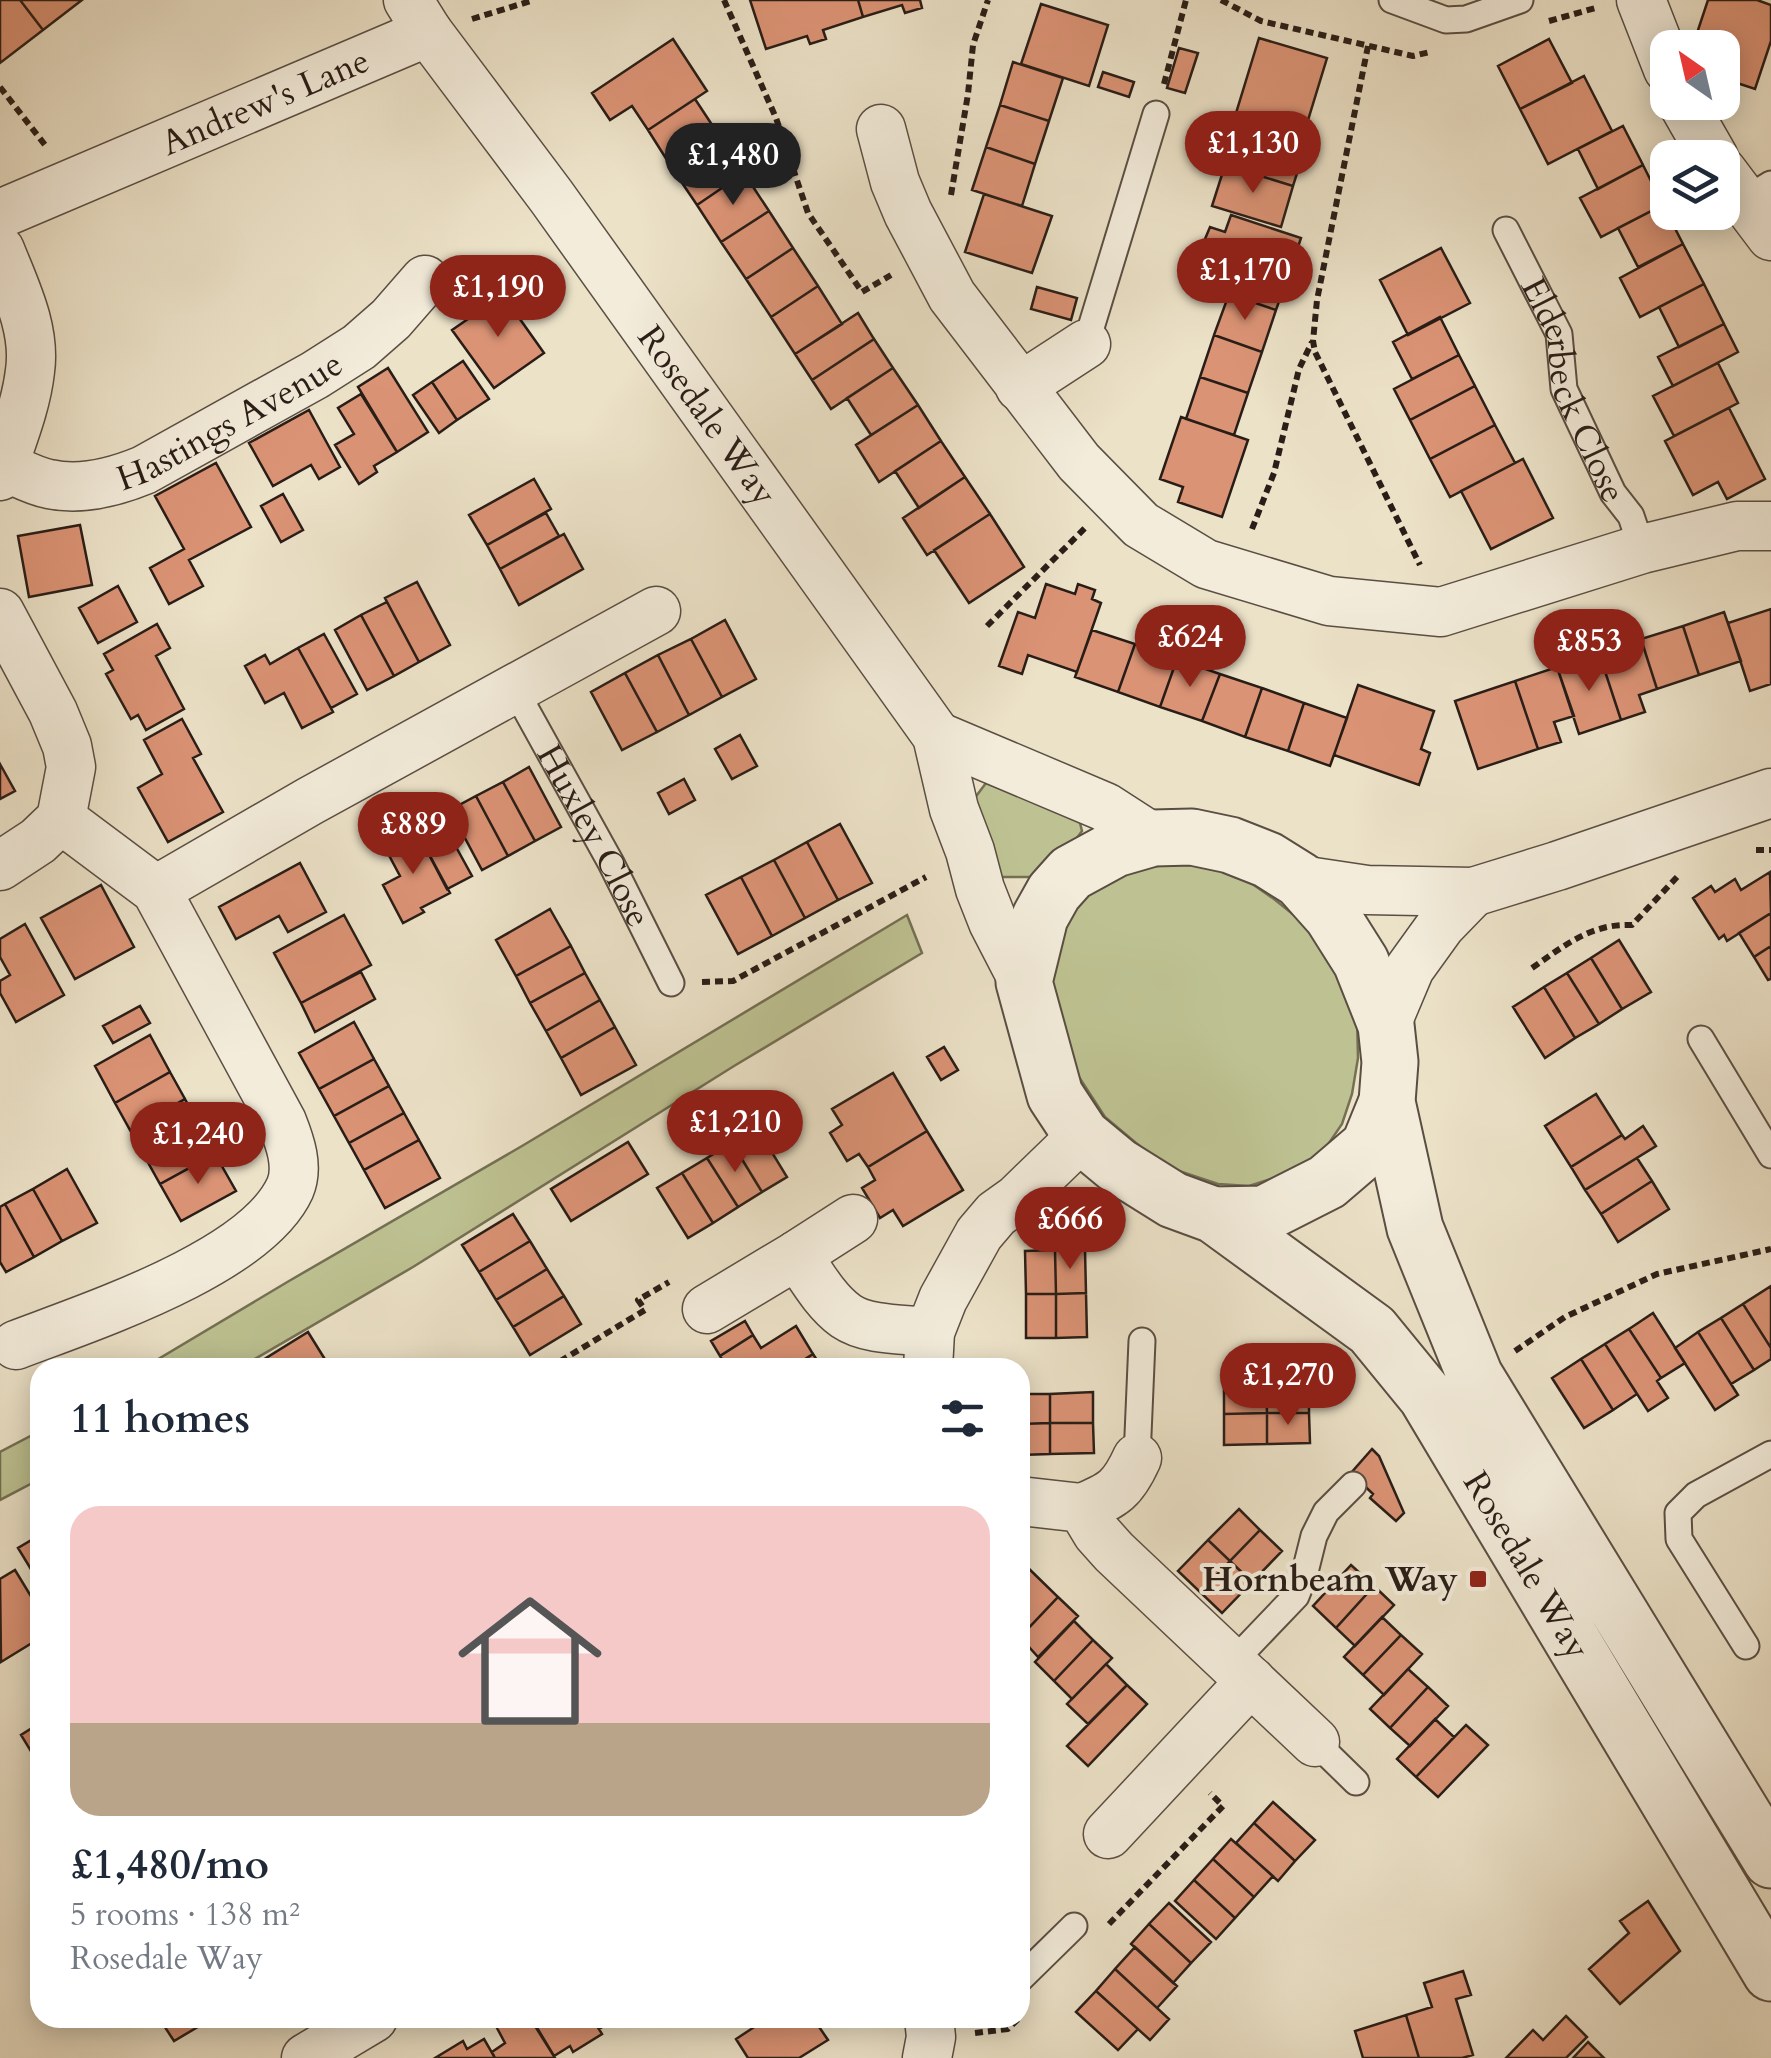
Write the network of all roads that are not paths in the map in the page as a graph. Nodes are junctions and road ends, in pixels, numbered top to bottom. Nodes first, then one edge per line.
1 (1392, 0) edge
2 (1520, 0) edge
3 (1641, 0) edge
4 (418, 16) edge
5 (1653, 30) edge
6 (1156, 114) road end
7 (881, 129) dead end
8 (0, 214) edge
9 (1506, 230) dead end
10 (0, 250) edge
11 (426, 280) dead end
12 (1086, 344) joint
13 (1020, 388) junction
14 (2, 472) edge
15 (1771, 526) edge
16 (1642, 549) junction
17 (656, 611) dead end
18 (0, 613) edge
19 (514, 688) junction
20 (937, 736) junction
21 (1771, 793) edge
22 (61, 819) junction
23 (1154, 838) junction
24 (0, 866) edge
25 (1300, 880) junction
26 (156, 890) junction
27 (1473, 892) junction
28 (1024, 982) junction
29 (671, 984) road end
30 (1386, 1026) junction
31 (1702, 1039) dead end
32 (1387, 1102) junction
33 (1082, 1136) junction
34 (1771, 1155) edge
35 (1214, 1215) junction
36 (852, 1219) dead end
37 (797, 1254) junction
38 (708, 1309) dead end
39 (1142, 1341) dead end
40 (16, 1345) dead end
41 (929, 1350) edge
42 (1771, 1454) edge
43 (1137, 1458) joint
44 (1353, 1485) dead end
45 (1030, 1502) edge
46 (1082, 1508) junction
47 (1746, 1646) dead end
48 (1242, 1672) junction
49 (1314, 1742) joint
50 (1356, 1782) dead end
51 (1108, 1834) dead end
52 (1771, 1860) edge
53 (1074, 1926) dead end
54 (1030, 1969) edge
55 (1771, 1973) edge
56 (356, 2028) edge
57 (306, 2058) edge

1 - 2 lane
3 - 5 street
4 - 8 street, Andrew's Lane
4 - 20 street, Rosedale Way
6 - 12 lane
7 - 13 street, Elderbeck Close
9 - 16 lane, Elderbeck Close
10 - 14 street, Hastings Avenue
11 - 14 street, Hastings Avenue
12 - 13 street
13 - 16 street, Elderbeck Close
15 - 16 street, Elderbeck Close
17 - 19 street
18 - 22 street
19 - 26 street
19 - 29 lane, Huxley Close
20 - 23 street
20 - 28 street, Rosedale Way
21 - 27 street, Rosedale Way
22 - 24 street
22 - 26 street
23 - 25 street, Rosedale Way
23 - 28 street, Rosedale Way
25 - 27 street, Rosedale Way
25 - 30 street, Rosedale Way
26 - 40 street
27 - 30 street, Rosedale Way
28 - 33 street, Rosedale Way
30 - 32 street, Rosedale Way
31 - 34 lane
32 - 35 street, Rosedale Way
32 - 52 street, Rosedale Way
33 - 35 street, Rosedale Way
33 - 41 street
35 - 55 street, Rosedale Way
36 - 37 street
37 - 38 street
37 - 41 street
39 - 43 lane
42 - 47 lane
43 - 46 street
44 - 48 lane
45 - 46 street
46 - 48 street
48 - 49 street
48 - 51 street
49 - 50 lane
53 - 54 lane
56 - 57 street

